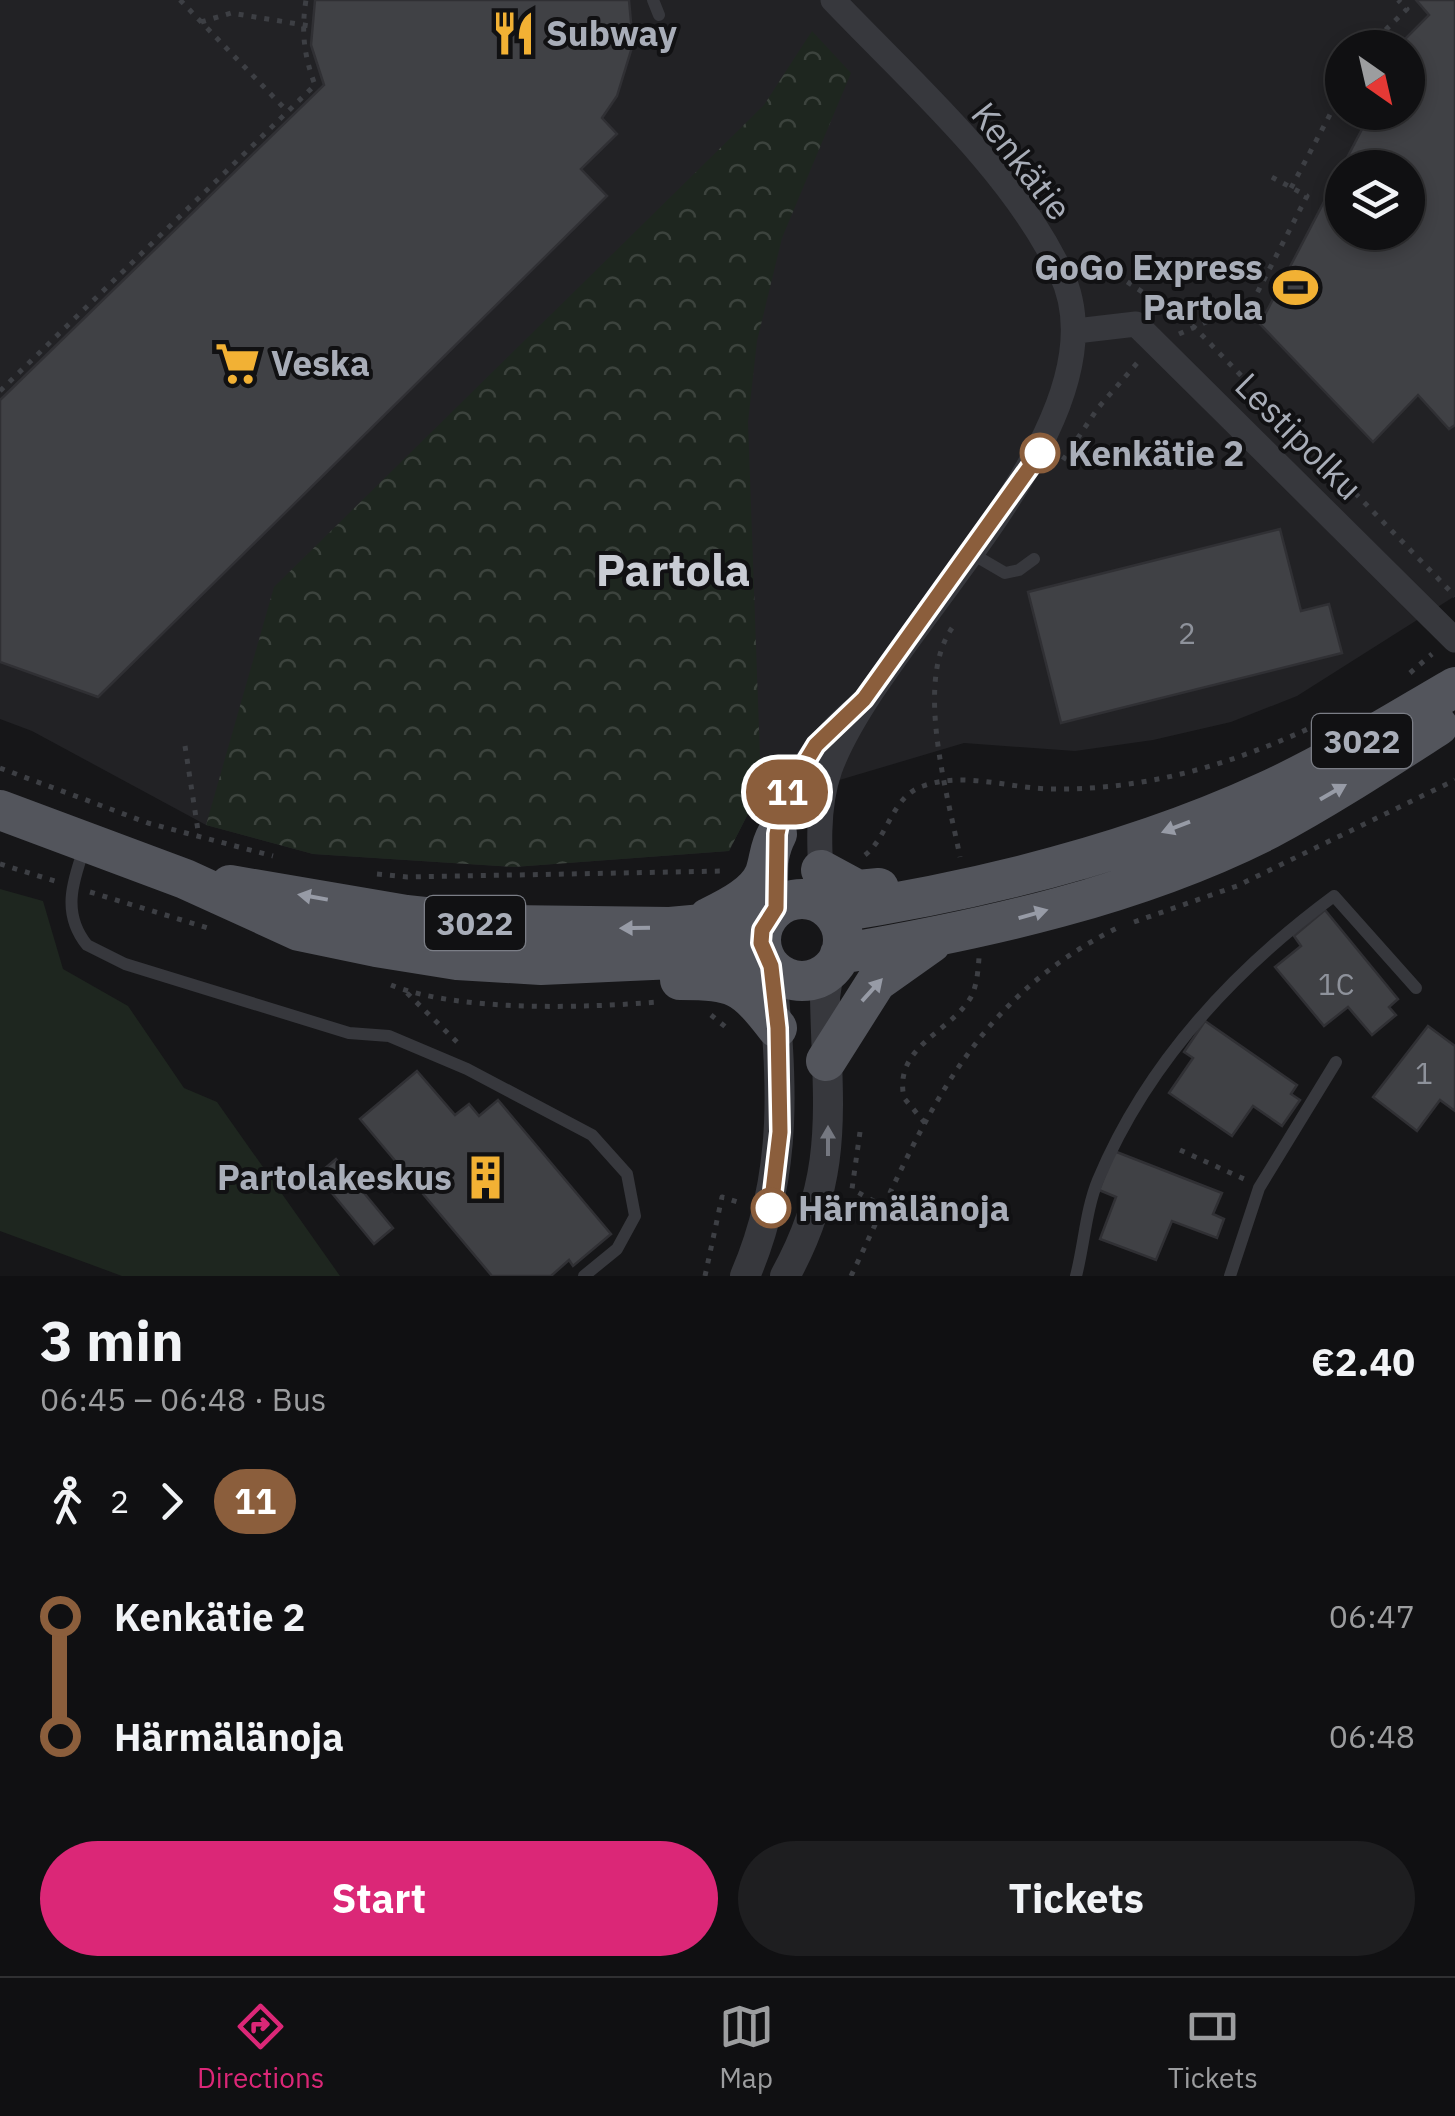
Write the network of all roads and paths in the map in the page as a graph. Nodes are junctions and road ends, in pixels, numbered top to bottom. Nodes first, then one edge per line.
1 (180, 0) edge
2 (306, 0) edge
3 (653, 0) edge
4 (834, 0) edge
5 (1398, 0) edge
6 (1408, 0) edge
7 (1407, 9) junction
8 (659, 15) dead end
9 (201, 22) junction
10 (306, 26) junction
11 (1385, 30) edge
12 (288, 112) junction
13 (1325, 124) edge
14 (1268, 176) dead end
15 (1291, 188) junction
16 (1095, 260) dead end
17 (1194, 328) junction
18 (1076, 331) junction
19 (1156, 344) junction
20 (0, 390) edge
21 (1059, 466) dead end
22 (970, 552) junction
23 (1034, 559) dead end
24 (1455, 596) edge
25 (956, 622) dead end
26 (1454, 638) edge
27 (1402, 678) dead end
28 (1455, 687) edge
29 (864, 699) junction
30 (1341, 714) dead end
31 (1455, 715) edge
32 (185, 746) dead end
33 (0, 768) edge
34 (1455, 780) edge
35 (946, 782) junction
36 (0, 810) edge
37 (199, 836) junction
38 (87, 842) junction
39 (772, 851) junction
40 (275, 857) dead end
41 (961, 862) dead end
42 (369, 873) dead end
43 (186, 880) junction
44 (824, 887) junction
45 (703, 920) junction
46 (770, 937) junction
47 (938, 938) junction
48 (979, 955) dead end
49 (611, 962) junction
50 (834, 963) junction
51 (1416, 988) dead end
52 (405, 991) dead end
53 (778, 1028) junction
54 (826, 1061) junction
55 (1336, 1062) dead end
56 (485, 1078) junction
57 (925, 1123) junction
58 (860, 1132) dead end
59 (1180, 1150) dead end
60 (1260, 1187) junction
61 (741, 1203) dead end
62 (884, 1207) junction
63 (584, 1276) edge
64 (705, 1276) edge
65 (745, 1276) edge
66 (785, 1276) edge
67 (851, 1276) edge
68 (1076, 1276) edge
69 (1230, 1276) edge

1 - 9 path
2 - 10 path
3 - 8 lane
4 - 18 street, Kenkätie
5 - 7 path
6 - 7 path
7 - 11 path
9 - 10 path
9 - 12 path
10 - 12 path
12 - 20 path
13 - 15 path
14 - 15 path
15 - 17 path
16 - 17 path
17 - 19 path
17 - 24 path
18 - 19 street, Lestipolku
18 - 22 street, Kenkätie
19 - 21 path
19 - 26 street, Lestipolku
22 - 23 lane
22 - 29 street, Kenkätie
25 - 35 path
26 - 27 path
28 -> 44 main road, 3022
29 - 39 street, Kenkätie
29 - 44 street, Kenkätie
30 - 35 path
47 -> 31 main road, 3022
32 - 37 path
33 - 37 path
34 - 57 path
35 - 41 path
35 - 44 path
36 - 38 main road, 3022
37 - 40 path
38 - 43 main road, 3022
38 - 56 lane
39 - 42 path
39 - 45 main road
39 - 46 street, Kenkätie
45 -> 43 main road, 3022
43 - 49 main road, 3022
44 - 46 main road
44 - 50 main road
45 - 46 main road, 3022
46 - 49 main road, 3022
46 - 50 main road
46 - 53 street
47 - 50 main road, 3022
54 -> 47 main road
48 - 57 path
49 - 53 main road
50 - 54 street
51 - 68 lane
52 - 56 path
53 - 65 street
66 -> 54 street
55 - 60 lane
56 - 63 lane
57 - 62 path
58 - 62 path
59 - 60 path
60 - 69 lane
61 - 64 path
62 - 67 path

